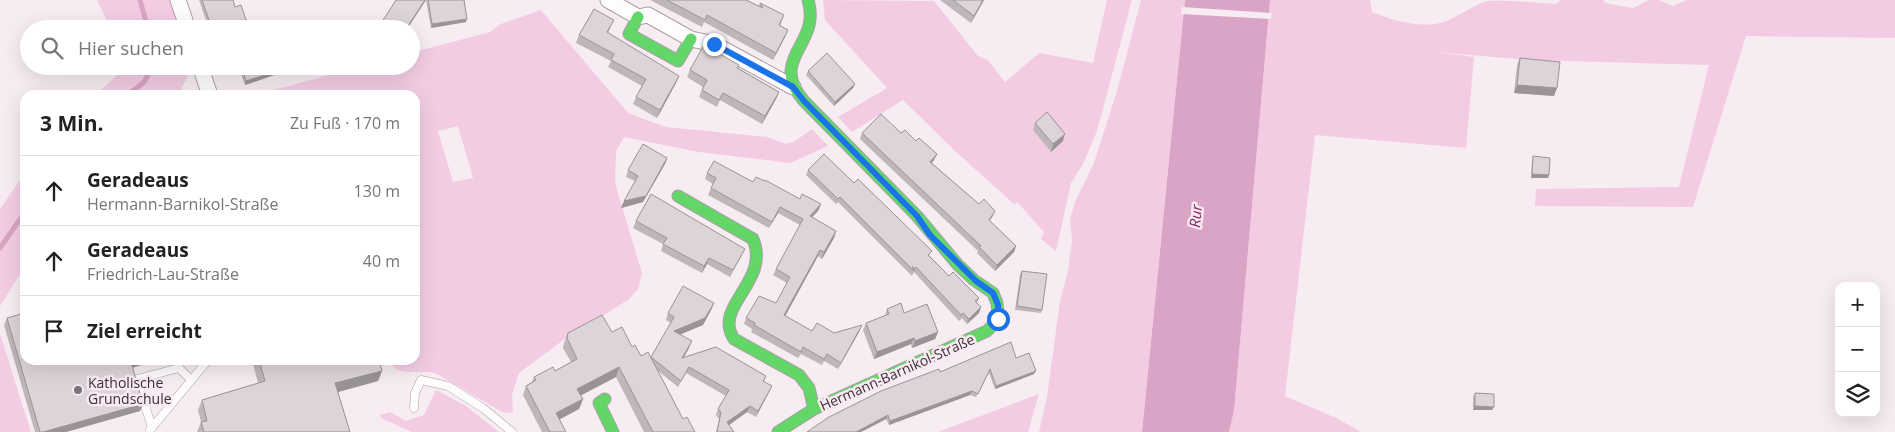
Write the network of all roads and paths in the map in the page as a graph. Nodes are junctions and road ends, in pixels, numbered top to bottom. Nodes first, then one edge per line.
1 (178, 0) edge
2 (608, 0) edge
3 (808, 0) edge
4 (638, 17) junction
5 (185, 20) edge
6 (691, 39) junction
7 (203, 75) edge
8 (793, 87) junction
9 (208, 90) edge
10 (678, 196) dead end
11 (204, 365) edge
12 (191, 380) junction
13 (604, 399) dead end
14 (414, 408) dead end
15 (814, 409) junction
16 (150, 430) edge
17 (512, 432) edge
18 (613, 432) edge
19 (778, 432) edge

1 - 5 street
2 - 4 street
3 - 8 street
4 - 6 street
4 - 6 street
6 - 8 street
7 - 9 street
8 - 15 street, Hermann-Barnikol-Straße
10 - 15 street
11 - 12 lane
12 - 16 lane
12 - 16 lane
13 - 18 street
14 - 17 lane
15 - 19 street, Hermann-Barnikol-Straße

